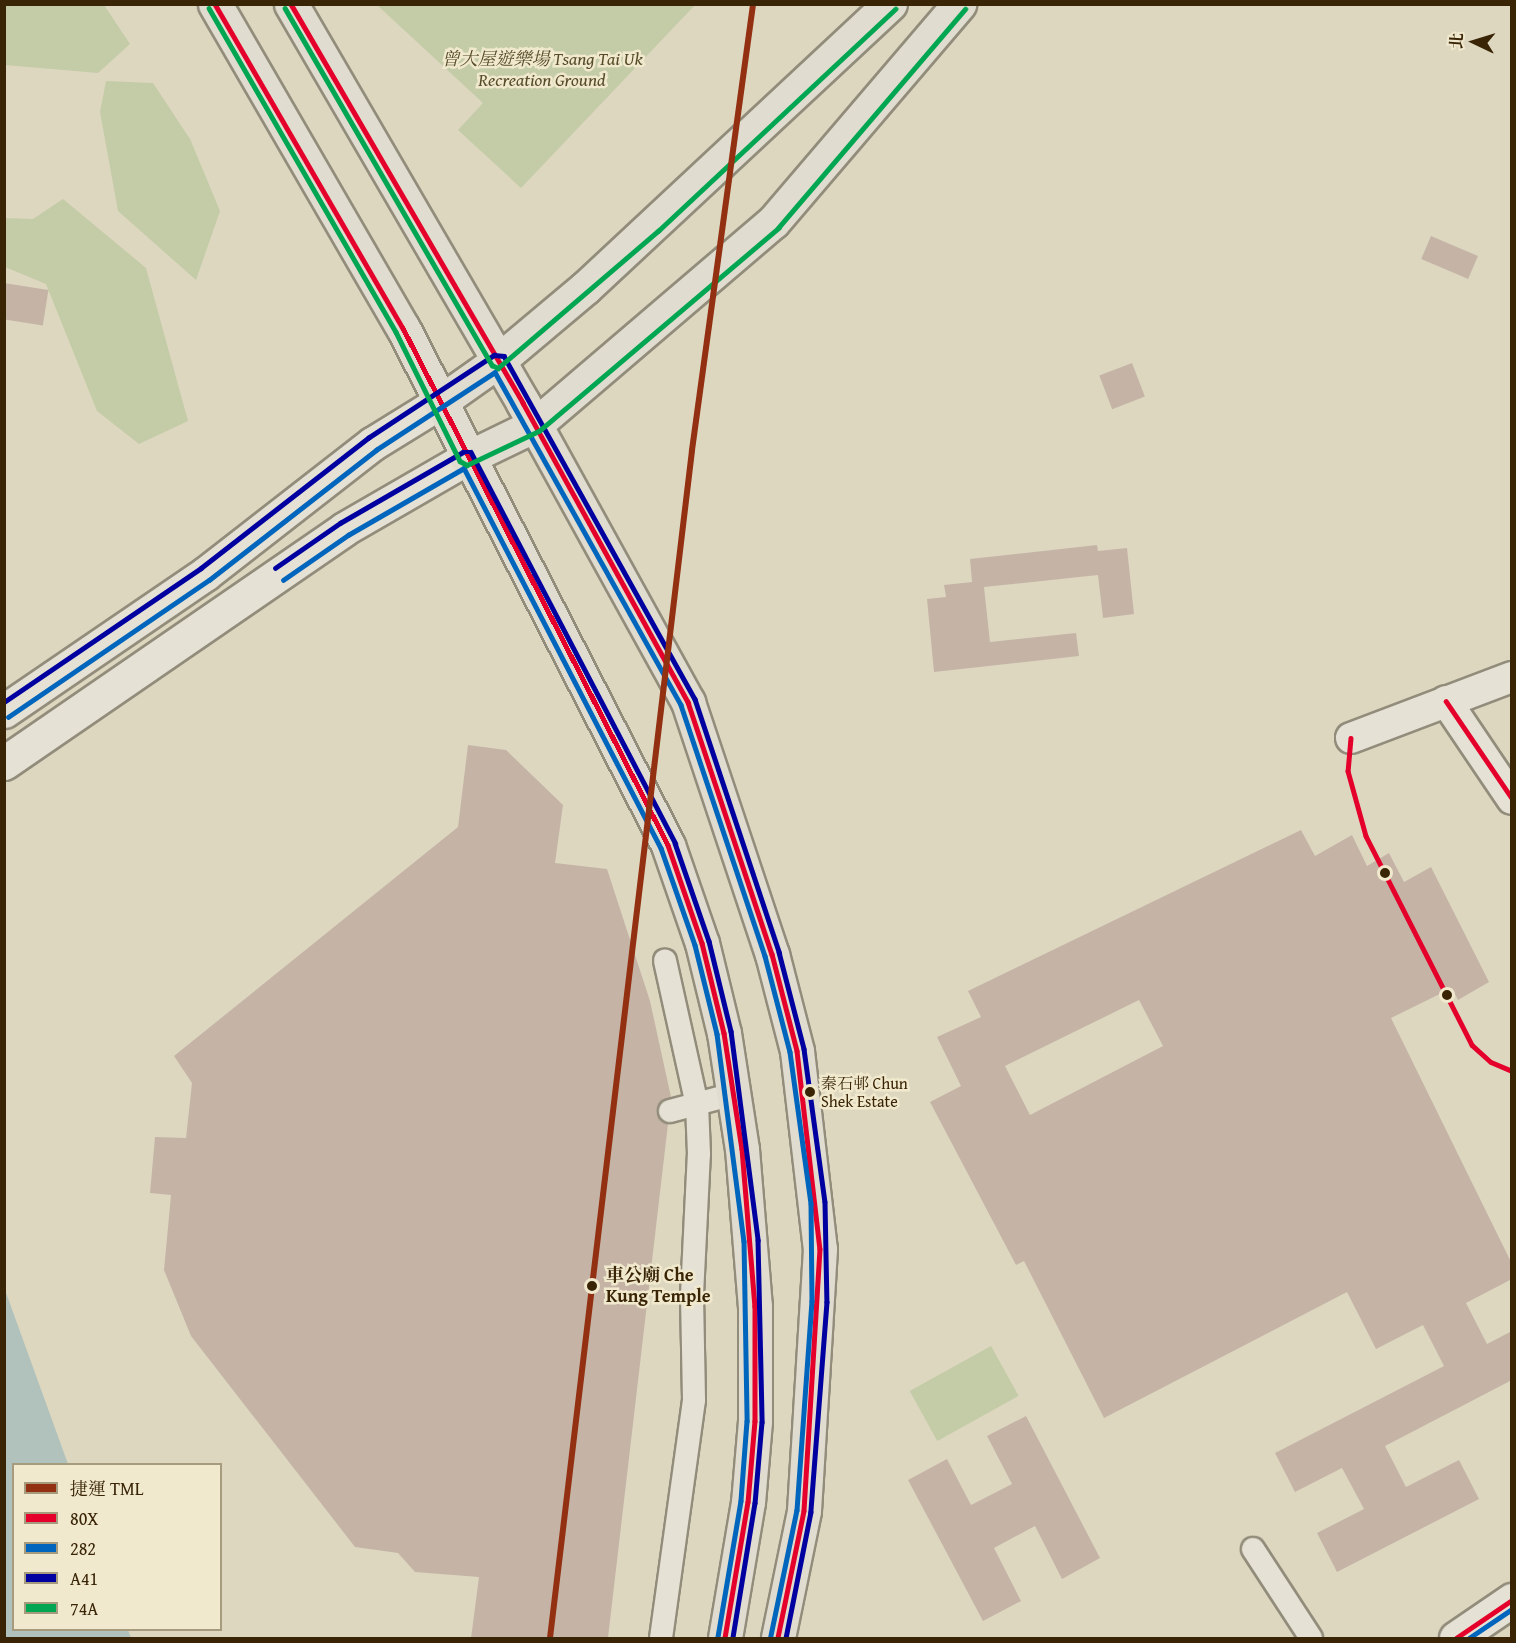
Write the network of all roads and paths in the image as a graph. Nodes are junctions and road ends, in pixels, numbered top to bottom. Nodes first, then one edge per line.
1 (215, 4) edge
2 (291, 4) edge
3 (890, 4) edge
4 (959, 4) edge
5 (498, 362) junction
6 (440, 402) junction
7 (535, 425) junction
8 (467, 458) junction
9 (1512, 677) edge
10 (1446, 701) junction
11 (4, 711) edge
12 (1351, 738) dead end
13 (4, 763) edge
14 (1512, 799) edge
15 (665, 961) dead end
16 (734, 1094) junction
17 (697, 1105) junction
18 (670, 1111) dead end
19 (1253, 1550) dead end
20 (1512, 1600) edge
21 (661, 1638) edge
22 (725, 1638) edge
23 (778, 1638) edge
24 (1311, 1638) edge
25 (1456, 1638) edge

1 - 6 main road
2 - 5 main road
3 - 5 main road
4 - 7 main road
5 - 6 main road
5 - 7 main road
6 - 8 main road
6 - 11 main road
7 - 8 main road
7 - 23 main road
8 - 13 main road
8 - 16 main road
9 - 10 street
10 - 12 street
10 - 14 street
15 - 17 street
16 - 17 street
16 - 22 main road
17 - 18 street
17 - 21 street
19 - 24 street
20 - 25 main road

